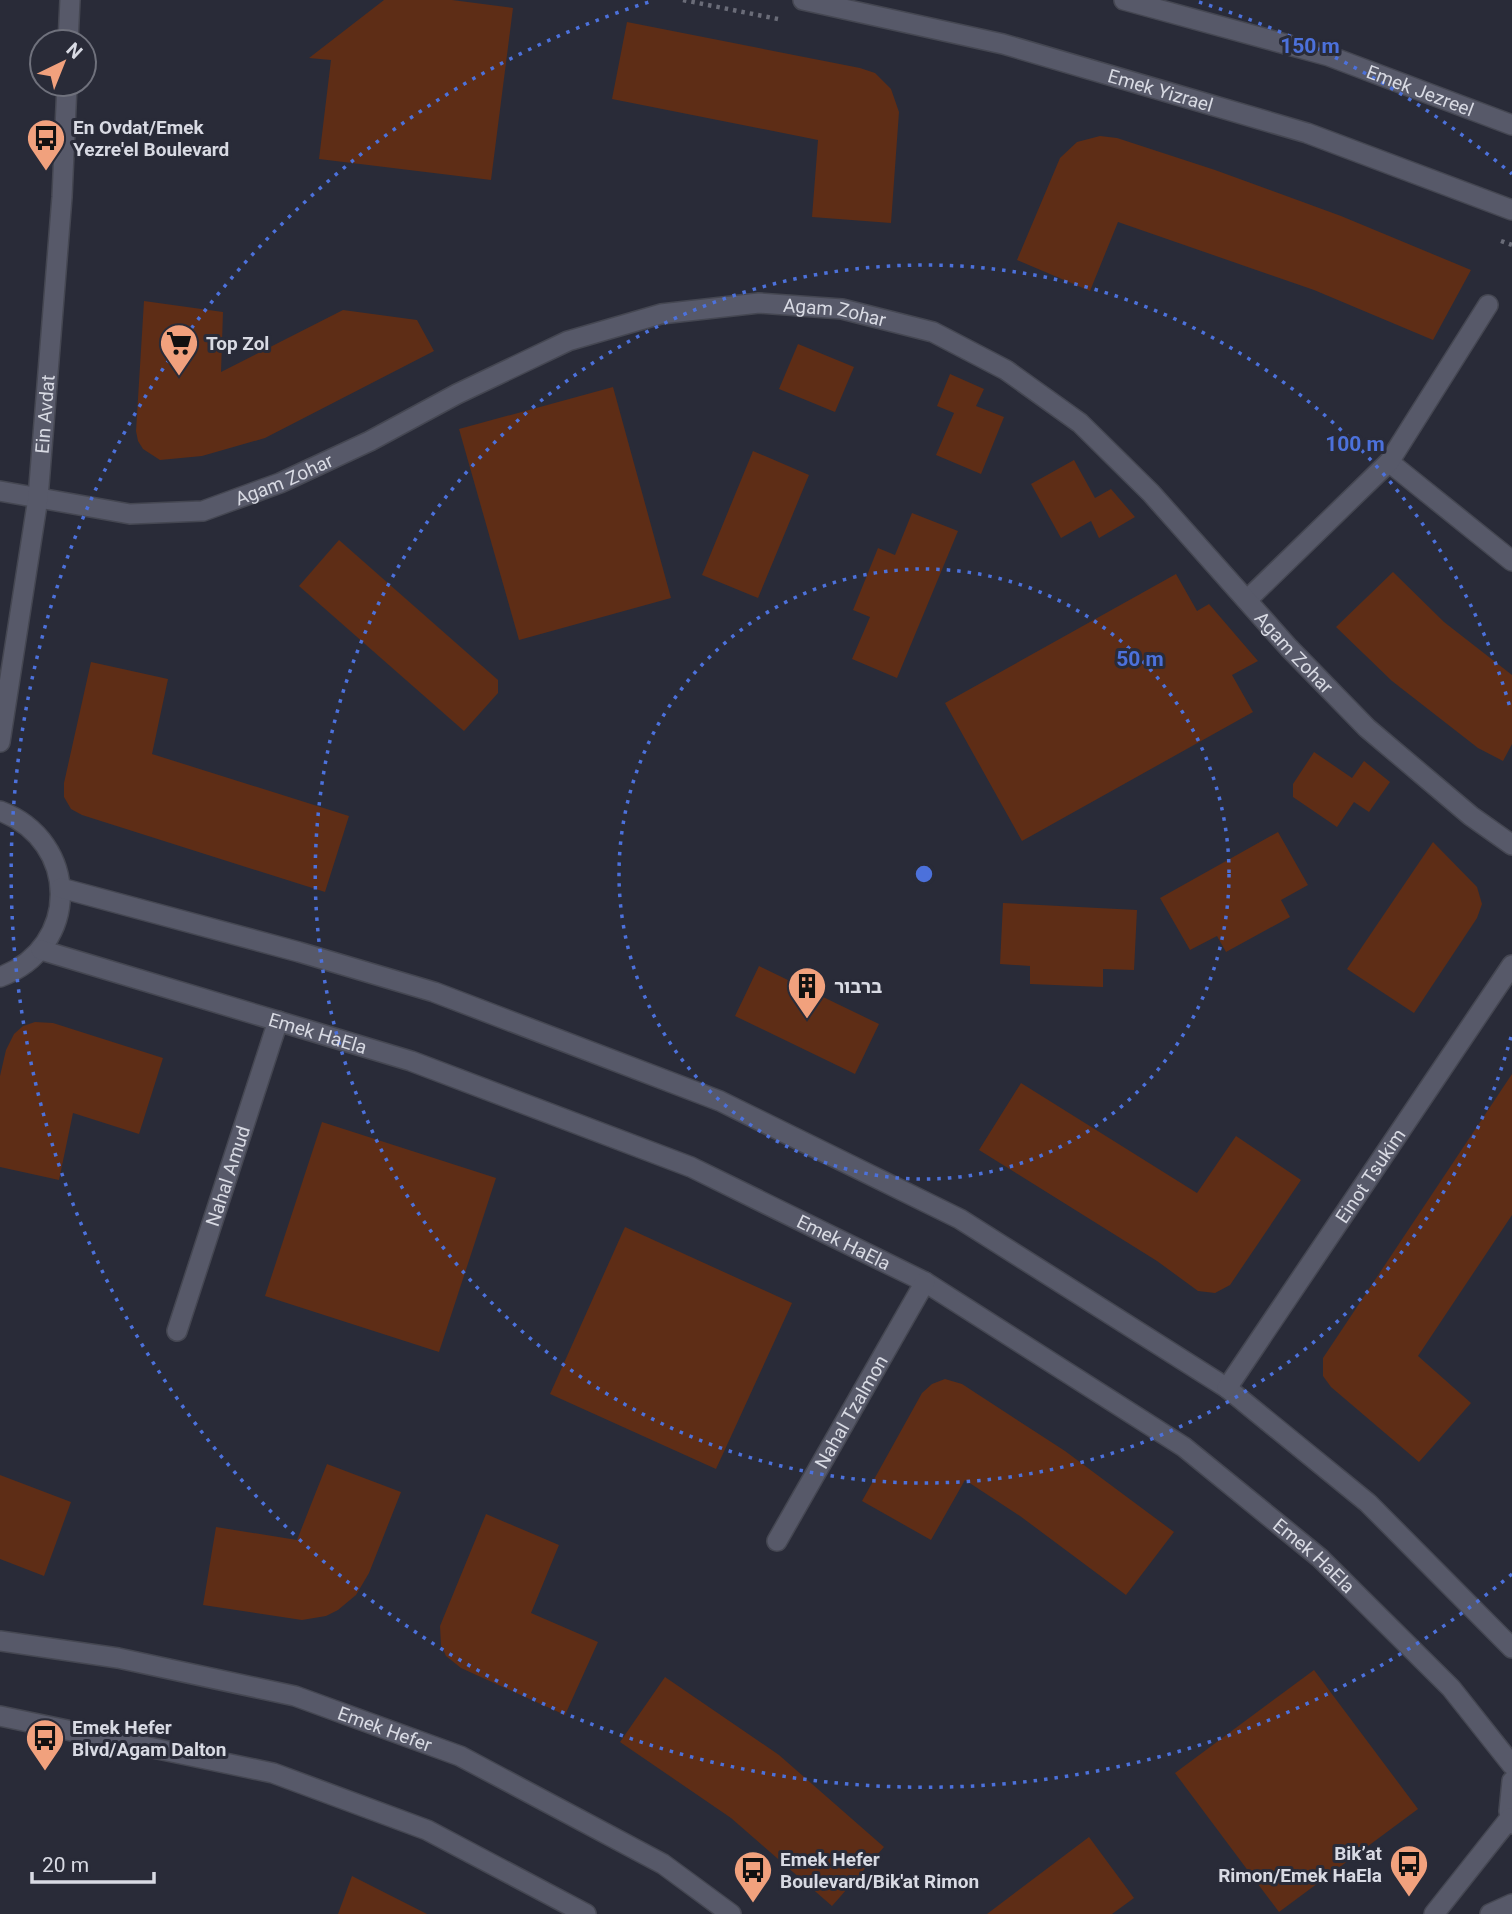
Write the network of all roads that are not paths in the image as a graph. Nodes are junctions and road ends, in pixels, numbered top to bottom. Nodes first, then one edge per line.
1 (70, 0) edge
2 (803, 0) edge
3 (1124, 0) edge
4 (69, 28) edge
5 (66, 98) edge
6 (1512, 125) edge
7 (1512, 210) edge
8 (1488, 305) dead end
9 (1389, 462) junction
10 (0, 491) edge
11 (38, 498) junction
12 (1512, 561) edge
13 (1247, 600) junction
14 (0, 742) edge
15 (0, 811) edge
16 (1512, 845) edge
17 (61, 888) junction
18 (41, 950) junction
19 (1512, 965) edge
20 (0, 977) edge
21 (278, 1021) junction
22 (925, 1282) junction
23 (177, 1331) dead end
24 (1227, 1388) junction
25 (777, 1541) dead end
26 (0, 1641) edge
27 (1512, 1648) edge
28 (0, 1716) edge
29 (1512, 1765) edge
30 (1512, 1781) edge
31 (1511, 1821) edge
32 (1512, 1904) edge
33 (586, 1914) edge
34 (731, 1914) edge
35 (1434, 1914) edge
36 (1490, 1914) edge

1 - 4 street
2 - 7 street, Emek Yizrael
3 - 6 street, Emek Jezreel
5 - 11 street, Ein Avdat
8 - 9 street
9 - 12 street
9 - 13 street
10 - 11 street, Agam Zohar
11 - 13 street, Agam Zohar
11 - 14 street, Ein Avdat
13 - 16 street, Agam Zohar
15 - 17 street
17 - 18 street
17 - 24 street
18 - 20 street
18 - 21 street, Emek HaEla
19 - 24 street, Einot Tsukim
21 - 22 street, Emek HaEla
21 - 23 street, Nahal Amud
22 - 25 street, Nahal Tzalmon
22 - 29 street, Emek HaEla
24 - 27 street
26 - 34 street, Emek Hefer
28 - 33 street
30 - 31 street
31 - 35 street
32 - 36 street

